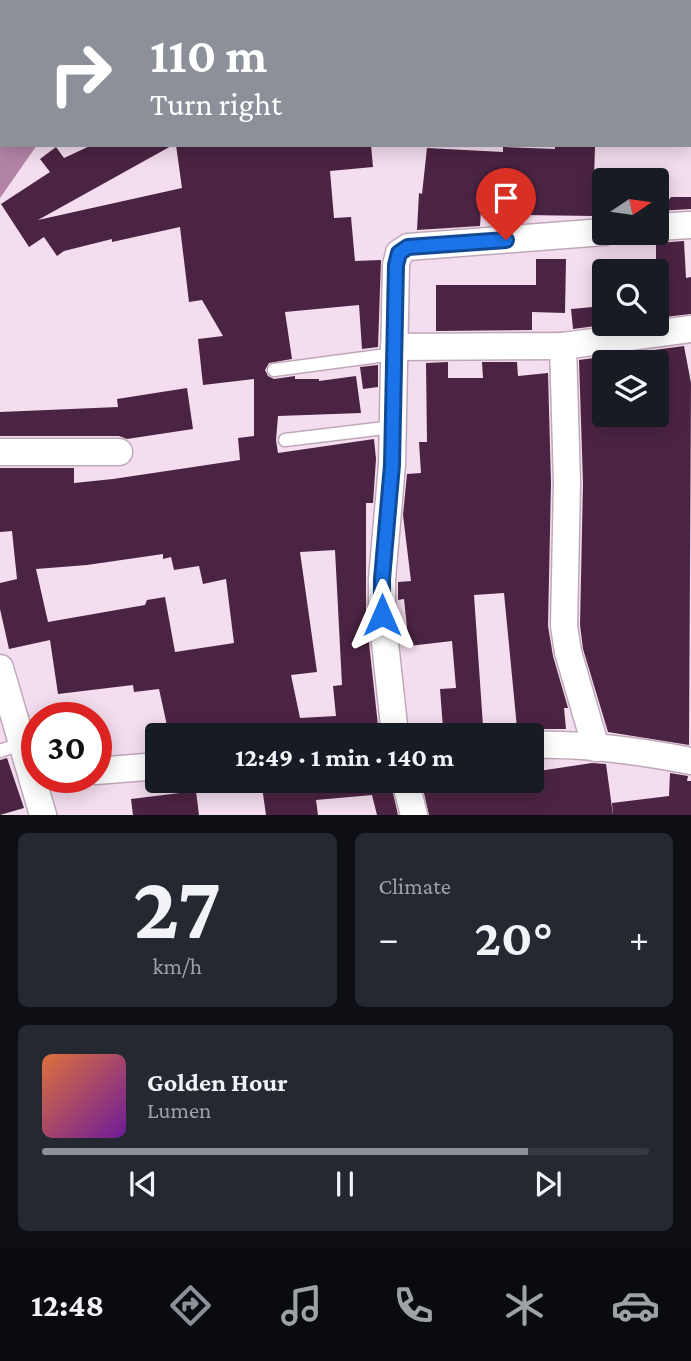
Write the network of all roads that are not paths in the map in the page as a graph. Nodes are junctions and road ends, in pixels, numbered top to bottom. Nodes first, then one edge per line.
1 (691, 225) edge
2 (669, 227) edge
3 (592, 233) edge
4 (691, 329) edge
5 (563, 346) junction
6 (394, 350) junction
7 (274, 370) dead end
8 (393, 427) junction
9 (285, 440) dead end
10 (0, 452) edge
11 (119, 452) dead end
12 (0, 668) edge
13 (395, 723) edge
14 (544, 744) edge
15 (11, 747) edge
16 (596, 748) junction
17 (691, 761) edge
18 (145, 767) edge
19 (112, 770) edge
20 (38, 793) edge
21 (408, 793) edge
22 (43, 815) edge
23 (414, 815) edge

1 - 2 street
3 - 6 street
4 - 5 street
5 - 6 street
5 - 16 street
6 - 7 lane
6 - 8 street
8 - 9 lane
8 - 13 street
10 - 11 street
12 - 15 street
14 - 16 street
16 - 17 street
18 - 19 street
20 - 22 street
21 - 23 street

